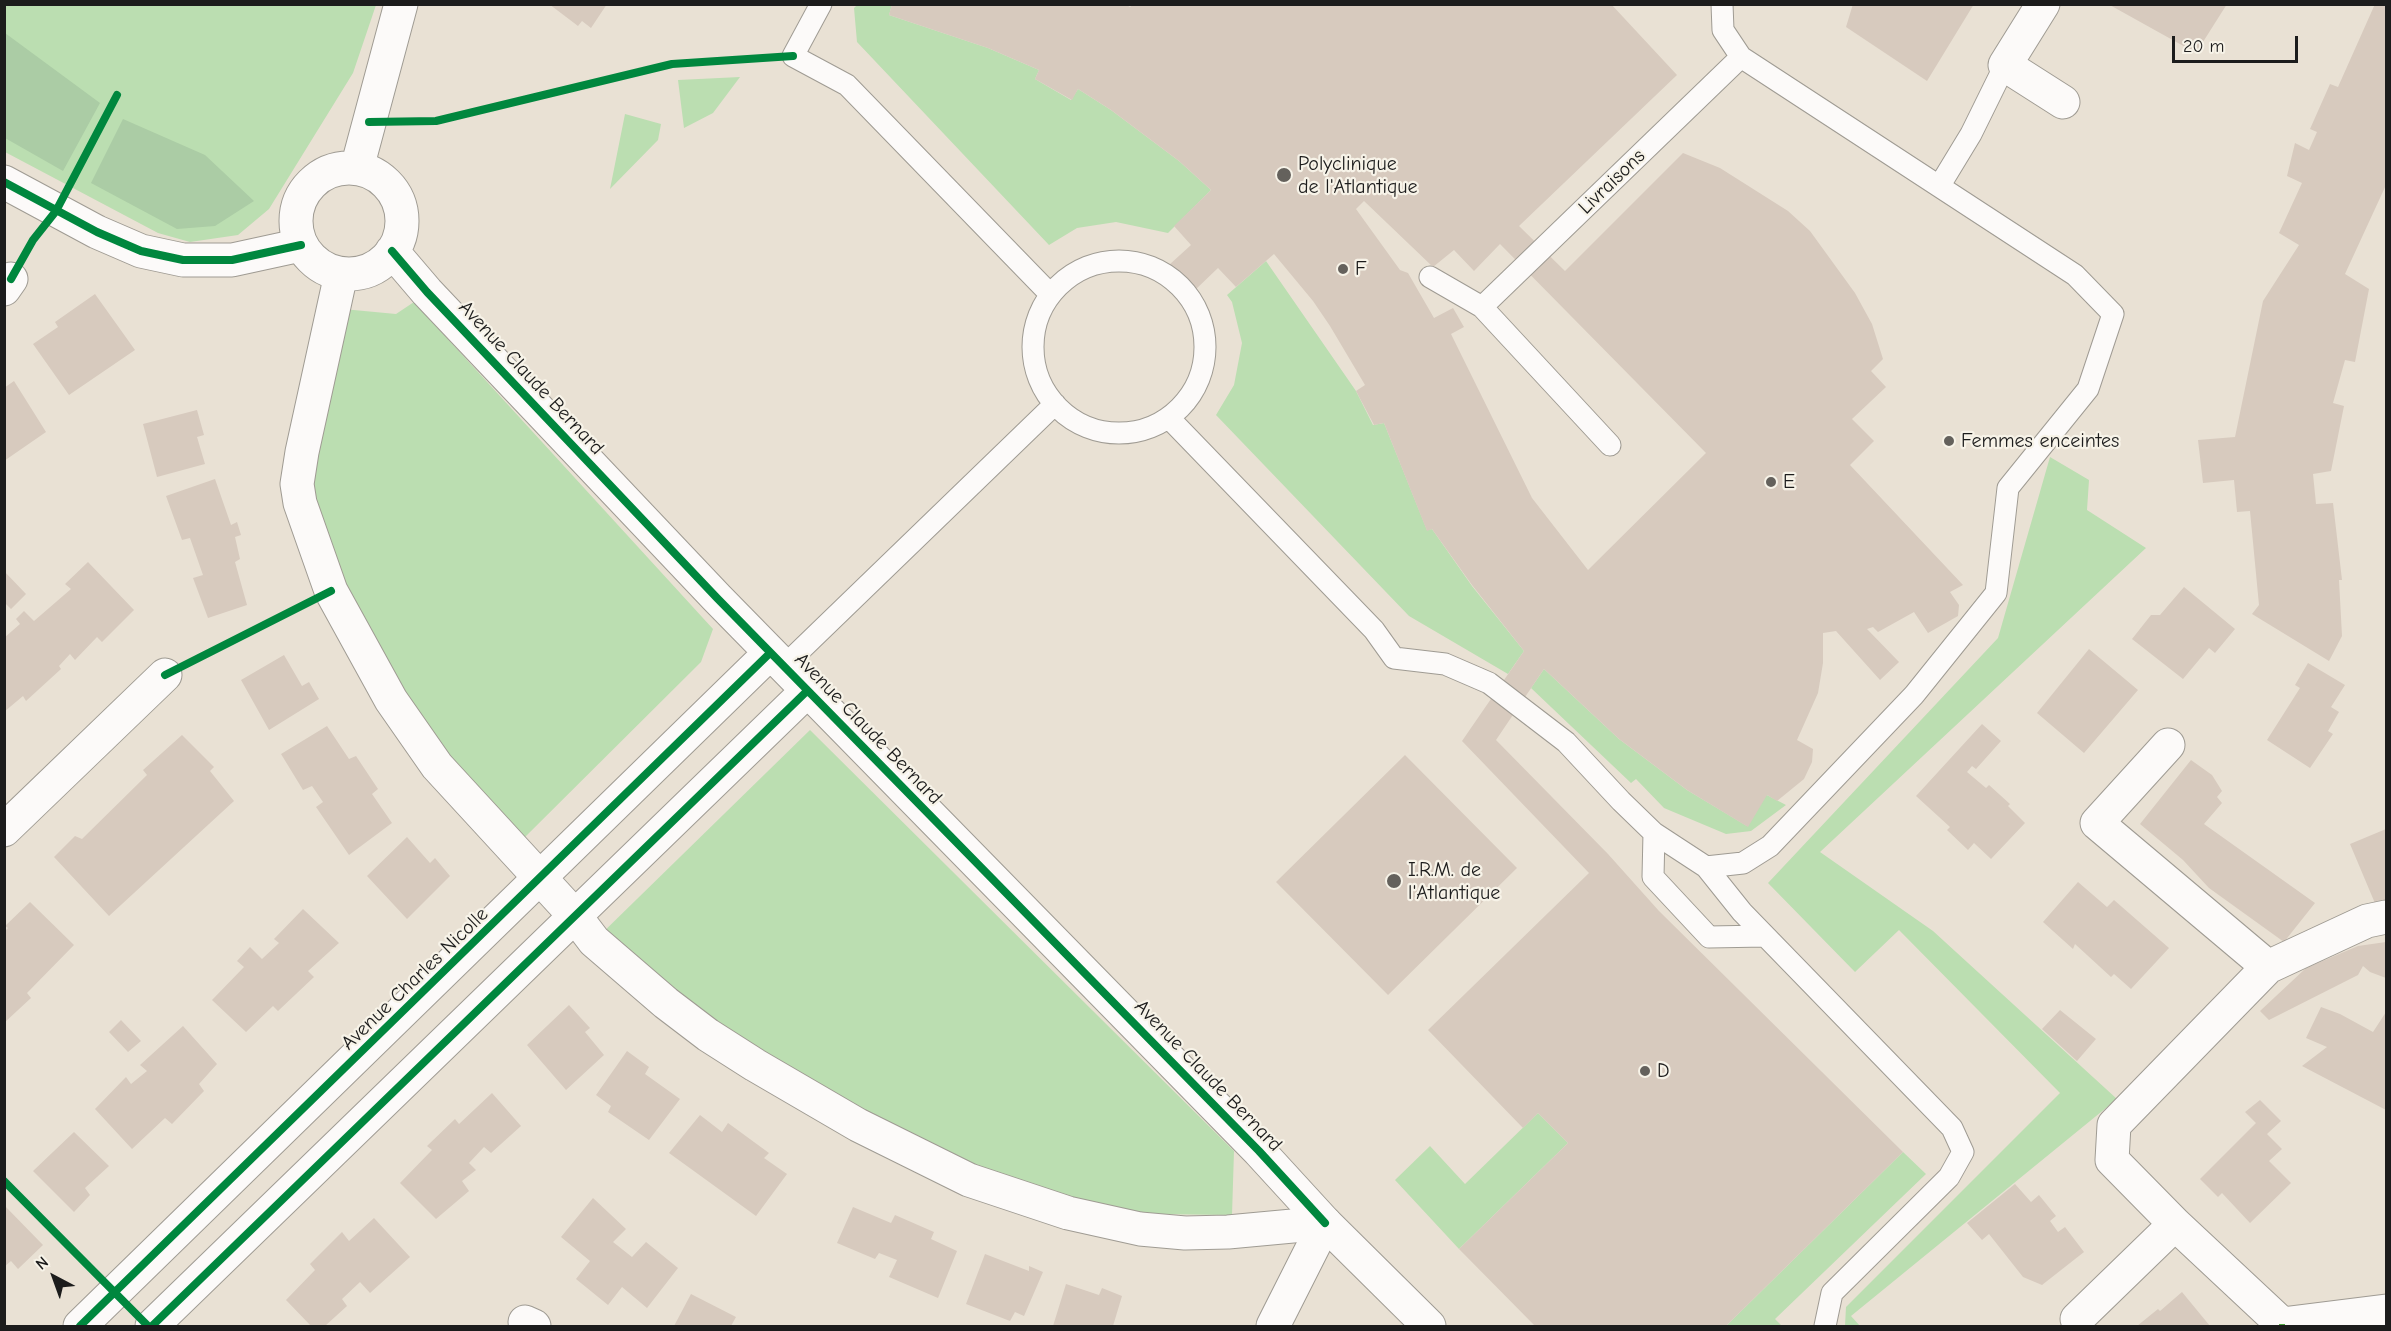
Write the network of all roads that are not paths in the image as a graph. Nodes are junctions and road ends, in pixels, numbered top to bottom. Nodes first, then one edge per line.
1 (401, 4) edge
2 (821, 4) edge
3 (1722, 4) edge
4 (2043, 4) edge
5 (1741, 57) junction
6 (2005, 65) junction
7 (2063, 102) dead end
8 (357, 168) junction
9 (4, 182) edge
10 (1940, 185) junction
11 (301, 246) junction
12 (392, 251) junction
13 (341, 274) junction
14 (1430, 277) dead end
15 (1050, 294) junction
16 (1482, 307) junction
17 (1055, 404) junction
18 (1169, 418) junction
19 (1610, 446) dead end
20 (777, 659) junction
21 (165, 675) dead end
22 (807, 691) junction
23 (2168, 746) dead end
24 (4, 830) edge
25 (1654, 833) junction
26 (1706, 867) junction
27 (540, 880) junction
28 (575, 916) junction
29 (2386, 917) edge
30 (1765, 936) junction
31 (2268, 967) junction
32 (1325, 1223) junction
33 (2175, 1224) junction
34 (2386, 1311) edge
35 (2077, 1319) dead end
36 (80, 1326) edge
37 (152, 1326) edge
38 (1273, 1326) edge
39 (1429, 1326) edge
40 (1825, 1326) edge

1 - 8 street
2 - 15 lane
3 - 5 lane
4 - 6 street
5 - 10 lane
5 - 16 lane, Livraisons
6 - 7 street
6 - 10 lane
8 - 11 street
8 - 12 street
9 - 11 street
10 - 26 lane
11 - 13 street
12 - 13 street
12 - 20 street, Avenue Claude Bernard
13 - 27 street
14 - 16 lane
15 - 17 lane
15 - 18 lane
16 - 19 lane
17 - 18 lane
17 - 20 lane
18 - 25 lane
20 - 22 street, Avenue Claude Bernard
20 - 27 street, Avenue Charles Nicolle
21 - 24 street
22 - 28 street
22 - 32 street, Avenue Claude Bernard
23 - 31 street
25 - 26 lane
25 - 30 lane
26 - 30 lane
27 - 28 street
27 - 36 street, Avenue Charles Nicolle
28 - 32 street
28 - 37 street
29 - 31 street
30 - 40 lane
31 - 33 street
32 - 38 street
32 - 39 street, Avenue Claude Bernard
33 - 34 street
33 - 35 street

